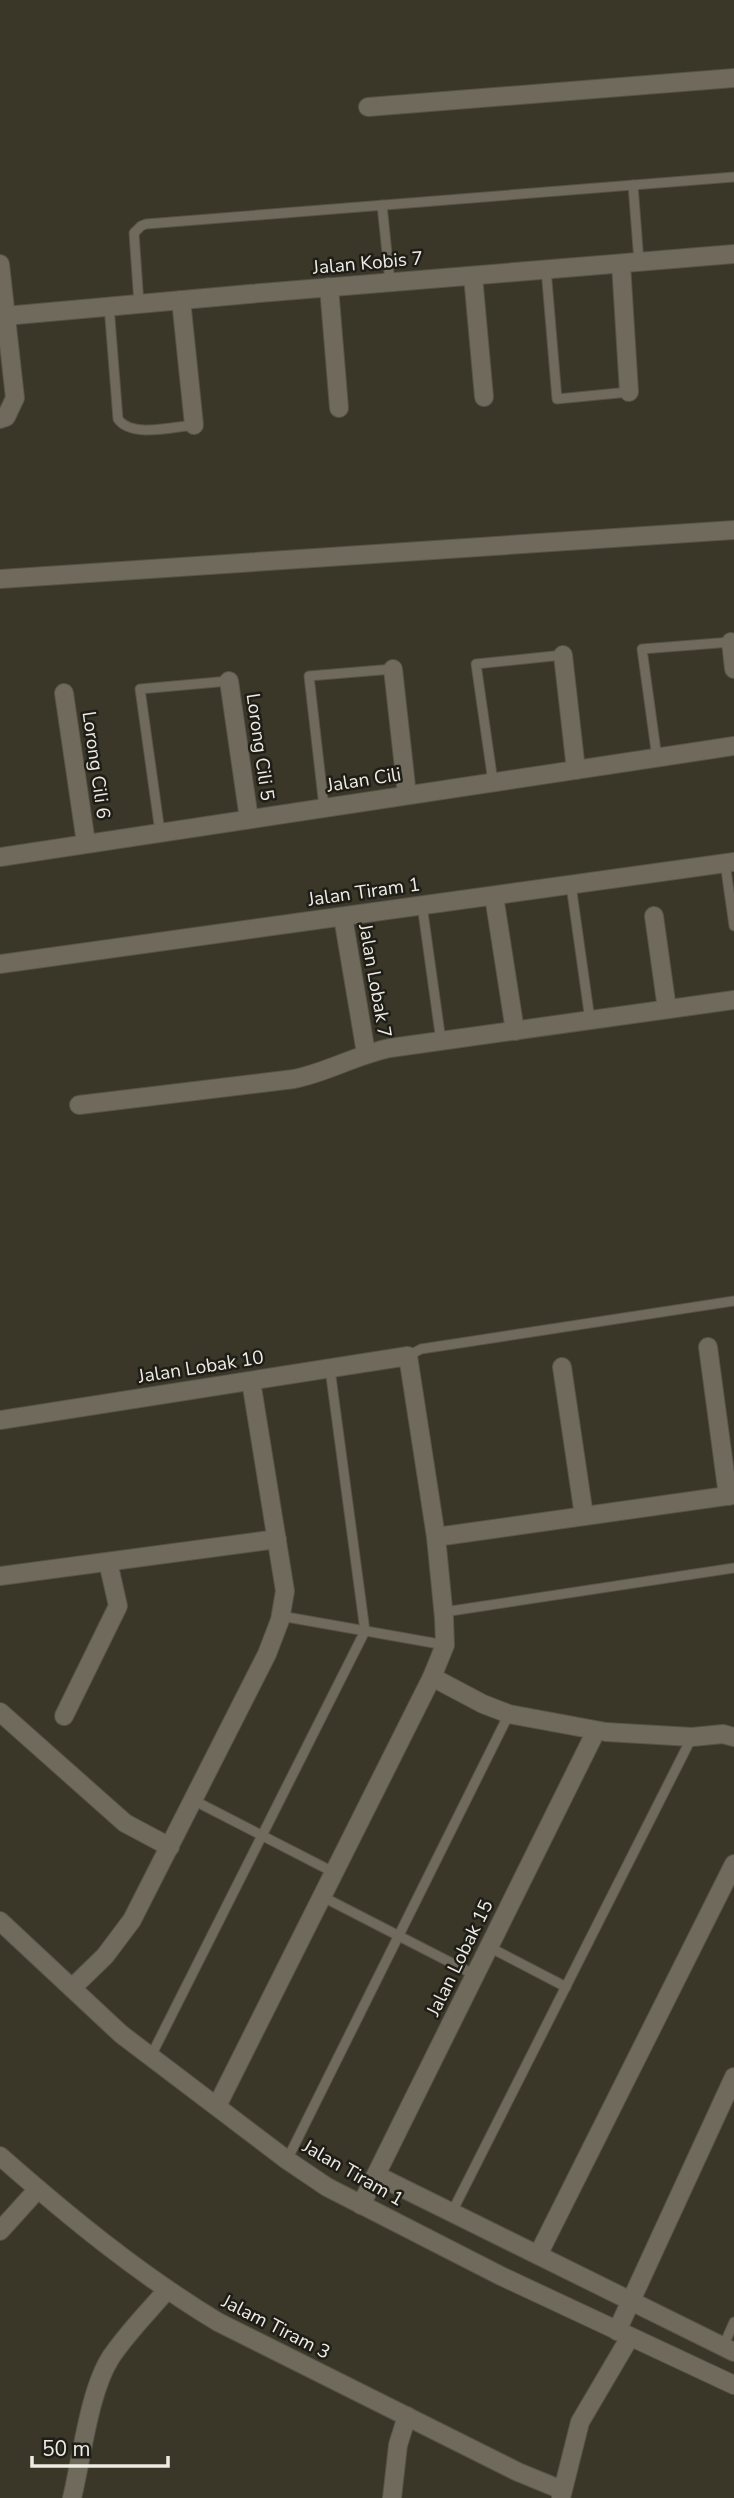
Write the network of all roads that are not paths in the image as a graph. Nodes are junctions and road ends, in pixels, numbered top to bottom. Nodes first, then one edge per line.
1 (734, 78) edge
2 (368, 107) dead end
3 (734, 177) edge
4 (632, 185) junction
5 (382, 205) junction
6 (734, 254) edge
7 (639, 262) junction
8 (0, 264) edge
9 (621, 264) junction
10 (546, 270) junction
11 (473, 276) junction
12 (390, 282) junction
13 (329, 287) junction
14 (181, 300) junction
15 (139, 304) junction
16 (109, 306) junction
17 (5, 316) junction
18 (629, 392) joint
19 (484, 397) dead end
20 (338, 408) dead end
21 (3, 418) edge
22 (194, 425) joint
23 (734, 530) edge
24 (0, 579) edge
25 (731, 642) joint
26 (563, 655) joint
27 (393, 669) joint
28 (734, 669) edge
29 (229, 681) joint
30 (64, 694) dead end
31 (734, 746) edge
32 (657, 758) junction
33 (576, 770) junction
34 (492, 782) junction
35 (407, 795) junction
36 (324, 807) junction
37 (250, 819) junction
38 (160, 832) junction
39 (86, 843) junction
40 (0, 856) edge
41 (729, 863) edge
42 (571, 885) junction
43 (494, 895) junction
44 (422, 905) junction
45 (654, 916) dead end
46 (343, 917) junction
47 (734, 926) edge
48 (0, 964) edge
49 (734, 1000) edge
50 (667, 1009) junction
51 (590, 1020) junction
52 (514, 1031) junction
53 (441, 1041) junction
54 (366, 1053) junction
55 (79, 1105) dead end
56 (734, 1301) edge
57 (708, 1347) dead end
58 (408, 1356) junction
59 (562, 1367) dead end
60 (330, 1369) junction
61 (251, 1381) junction
62 (0, 1420) edge
63 (731, 1495) edge
64 (584, 1516) junction
65 (436, 1537) junction
66 (276, 1539) junction
67 (108, 1562) junction
68 (734, 1568) edge
69 (0, 1576) edge
70 (444, 1612) junction
71 (281, 1616) junction
72 (365, 1631) junction
73 (445, 1645) junction
74 (432, 1677) junction
75 (0, 1712) edge
76 (509, 1714) junction
77 (64, 1716) dead end
78 (596, 1731) junction
79 (692, 1737) junction
80 (734, 1737) edge
81 (193, 1800) junction
82 (263, 1836) junction
83 (170, 1847) junction
84 (734, 1864) edge
85 (335, 1873) junction
86 (323, 1897) junction
87 (0, 1921) edge
88 (397, 1935) junction
89 (489, 1947) junction
90 (475, 1975) junction
91 (566, 1987) junction
92 (72, 1988) junction
93 (151, 2056) junction
94 (733, 2084) edge
95 (217, 2106) junction
96 (0, 2156) edge
97 (287, 2160) junction
98 (376, 2175) junction
99 (37, 2189) junction
100 (361, 2204) junction
101 (452, 2212) junction
102 (0, 2231) edge
103 (538, 2255) junction
104 (167, 2290) junction
105 (630, 2301) junction
106 (734, 2322) edge
107 (624, 2334) junction
108 (728, 2349) edge
109 (734, 2385) edge
110 (407, 2416) junction
111 (561, 2494) edge
112 (72, 2498) edge
113 (392, 2498) edge

1 - 2 street
3 - 4 lane
4 - 5 lane
4 - 7 lane
5 - 12 lane
5 - 15 lane
6 - 7 street, Jalan Kobis 7
7 - 9 street, Jalan Kobis 7
8 - 17 street
9 - 10 street, Jalan Kobis 7
9 - 18 street
10 - 11 street, Jalan Kobis 7
10 - 18 lane
11 - 12 street, Jalan Kobis 7
11 - 19 street
12 - 13 street, Jalan Kobis 7
13 - 14 street, Jalan Kobis 7
13 - 20 street
14 - 15 street, Jalan Kobis 7
14 - 22 street
15 - 16 street, Jalan Kobis 7
16 - 17 street, Jalan Kobis 7
16 - 22 lane
17 - 21 street
23 - 24 street
25 - 28 street
25 - 32 lane
26 - 33 street
26 - 34 lane
27 - 35 street
27 - 36 lane
29 - 37 street, Lorong Cili 5
29 - 38 lane
30 - 39 street, Lorong Cili 6
31 - 32 street, Jalan Cili
32 - 33 street, Jalan Cili
33 - 34 street, Jalan Cili
34 - 35 street, Jalan Cili
35 - 36 street, Jalan Cili
36 - 37 street, Jalan Cili
37 - 38 street, Jalan Cili
38 - 39 street, Jalan Cili
39 - 40 street, Jalan Cili
41 - 42 street, Jalan Tiram 1
41 - 47 lane
42 - 43 street, Jalan Tiram 1
42 - 51 lane
43 - 44 street, Jalan Tiram 1
43 - 52 street
44 - 46 street, Jalan Tiram 1
44 - 53 lane
45 - 50 street
46 - 48 street, Jalan Tiram 1
46 - 54 street, Jalan Lobak 7
49 - 50 street
50 - 51 street
51 - 52 street
52 - 53 street
53 - 54 street
54 - 55 street
56 - 58 lane
57 - 63 street
58 - 60 street, Jalan Lobak 10
58 - 65 street
59 - 64 street
60 - 61 street, Jalan Lobak 10
60 - 72 lane
61 - 62 street, Jalan Lobak 10
61 - 66 street
63 - 64 street
64 - 65 street
65 - 70 street
66 - 67 street
66 - 71 street
67 - 69 street
67 - 77 street
68 - 70 lane
70 - 73 street
71 - 72 lane
71 - 81 street
72 - 73 lane
72 - 82 lane
73 - 74 street
74 - 76 street
74 - 85 street
75 - 83 street
76 - 78 street
76 - 88 lane
78 - 79 street
78 - 89 street, Jalan Lobak 15
79 - 80 street
79 - 91 lane
81 - 82 lane
81 - 83 street
82 - 85 lane
82 - 93 lane
83 - 92 street
84 - 103 street
85 - 86 street
86 - 88 lane
86 - 95 street
87 - 92 street, Jalan Tiram 1
88 - 90 lane
88 - 97 lane
89 - 90 street, Jalan Lobak 15
89 - 91 lane
90 - 98 street, Jalan Lobak 15
91 - 101 lane
92 - 93 street, Jalan Tiram 1
93 - 95 street, Jalan Tiram 1
94 - 105 street
95 - 97 street, Jalan Tiram 1
96 - 99 street, Jalam Tiram 3
97 - 100 street, Jalan Tiram 1
98 - 100 street, Jalan Lobak 15
98 - 101 street
99 - 102 street
99 - 104 street, Jalam Tiram 3
100 - 107 street, Jalan Tiram 1
101 - 103 street
103 - 105 street
104 - 110 street, Jalam Tiram 3
104 - 112 street
105 - 107 street
105 - 108 street
106 - 108 lane
107 - 109 street, Jalan Tiram 1
107 - 111 street
110 - 111 street, Jalam Tiram 3
110 - 113 street

